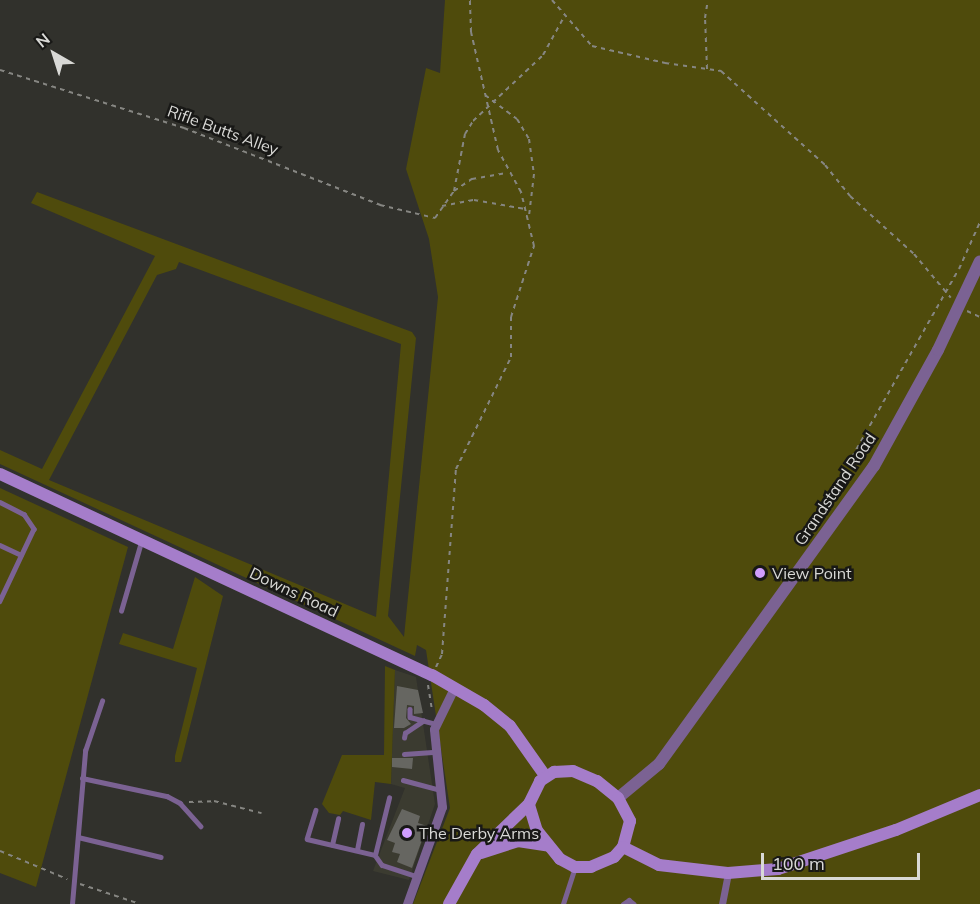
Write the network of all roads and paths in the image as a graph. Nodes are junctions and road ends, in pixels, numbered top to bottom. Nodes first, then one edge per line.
1 (470, 0) edge
2 (552, 0) edge
3 (708, 0) edge
4 (564, 17) junction
5 (707, 69) junction
6 (0, 70) edge
7 (485, 94) junction
8 (495, 103) junction
9 (489, 110) junction
10 (507, 172) junction
11 (454, 191) junction
12 (442, 207) junction
13 (527, 209) junction
14 (980, 222) edge
15 (980, 261) edge
16 (944, 291) junction
17 (960, 306) junction
18 (980, 318) edge
19 (852, 457) dead end
20 (0, 474) edge
21 (0, 502) edge
22 (141, 540) junction
23 (0, 545) edge
24 (21, 555) junction
25 (0, 601) edge
26 (121, 611) dead end
27 (432, 675) junction
28 (454, 688) junction
29 (102, 701) dead end
30 (410, 709) dead end
31 (437, 720) junction
32 (423, 721) junction
33 (404, 738) dead end
34 (436, 752) junction
35 (404, 754) dead end
36 (546, 777) junction
37 (82, 778) junction
38 (403, 780) dead end
39 (442, 790) junction
40 (980, 795) edge
41 (388, 798) dead end
42 (618, 798) junction
43 (180, 803) junction
44 (529, 804) junction
45 (316, 810) dead end
46 (261, 813) dead end
47 (338, 819) dead end
48 (362, 824) dead end
49 (201, 826) dead end
50 (78, 837) junction
51 (332, 844) junction
52 (548, 846) junction
53 (623, 847) junction
54 (357, 850) junction
55 (477, 854) junction
56 (375, 855) junction
57 (161, 857) dead end
58 (575, 867) junction
59 (728, 873) junction
60 (418, 878) junction
61 (72, 904) edge
62 (407, 904) edge
63 (448, 904) edge
64 (564, 904) edge
65 (623, 904) edge
66 (633, 904) edge
67 (722, 904) edge

1 - 7 path
2 - 4 path
3 - 5 path
4 - 5 path
4 - 8 path
5 - 16 path
6 - 12 path, Rifle Butts Alley
7 - 8 path
7 - 9 path
8 - 9 path
8 - 13 path
9 - 10 path
9 - 11 path
10 - 11 path
10 - 13 path
11 - 12 path
12 - 13 path
13 - 27 path
14 - 16 path
15 - 17 street, Grandstand Road
16 - 17 path
16 - 19 path
17 - 18 path
17 - 42 street, Grandstand Road
20 - 22 main road, Downs Road
21 - 24 lane
22 - 26 lane
22 - 27 main road, Downs Road
23 - 24 lane
24 - 25 lane
27 - 28 main road, Downs Road
27 - 31 path
28 - 31 street
28 - 36 main road, Downs Road
29 - 37 lane
30 - 32 lane
31 - 32 lane
31 - 34 street
32 - 33 lane
34 - 35 lane
34 - 39 street
36 - 42 main road
36 - 44 main road
37 - 43 lane
37 - 50 lane
38 - 39 lane
39 - 60 street
40 - 59 main road
41 - 56 lane
42 - 53 main road
43 - 46 path
43 - 49 lane
44 - 52 main road
44 - 55 main road
45 - 51 lane
47 - 51 lane
48 - 54 lane
50 - 57 lane
50 - 61 lane
51 - 54 lane
52 - 55 main road
52 - 58 main road
53 - 58 main road
53 - 59 main road
54 - 56 lane
55 - 63 main road
56 - 60 lane
58 - 64 lane
59 - 67 street
60 - 62 street
65 - 66 lane

